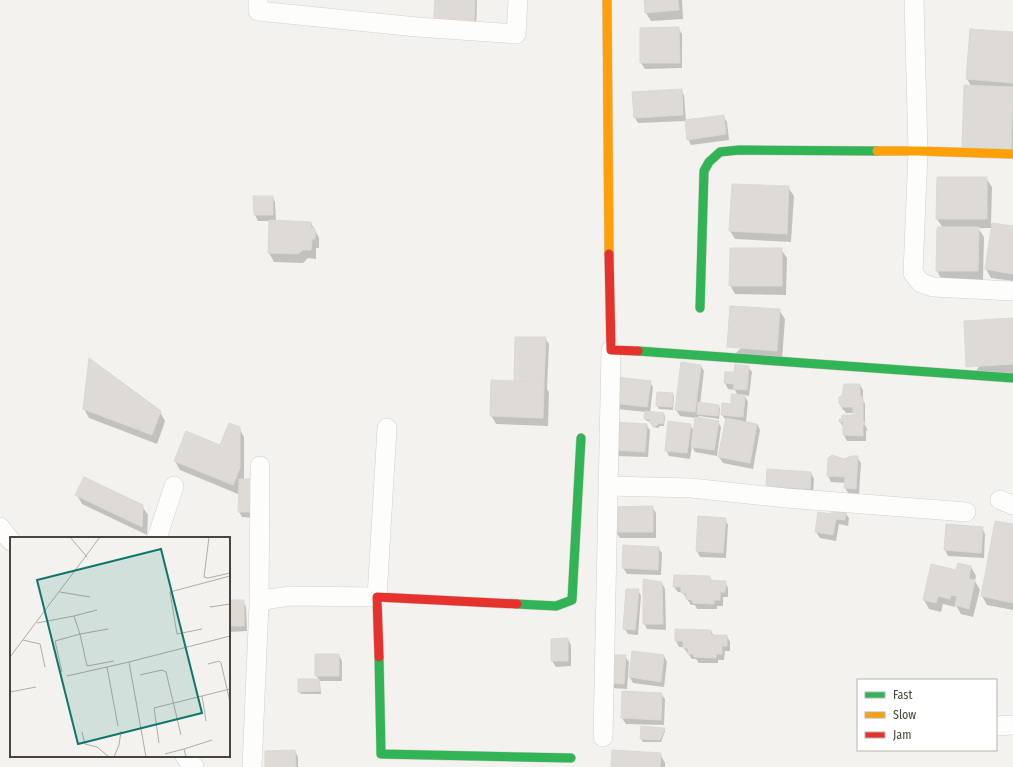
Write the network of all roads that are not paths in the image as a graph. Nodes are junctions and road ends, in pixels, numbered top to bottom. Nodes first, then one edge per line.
1 (258, 0) edge
2 (518, 0) edge
3 (607, 0) edge
4 (914, 0) edge
5 (918, 151) junction
6 (1013, 154) edge
7 (1013, 291) edge
8 (700, 308) dead end
9 (612, 350) junction
10 (1013, 378) edge
11 (387, 428) dead end
12 (581, 438) dead end
13 (260, 466) dead end
14 (174, 486) dead end
15 (608, 486) junction
16 (966, 512) dead end
17 (0, 527) edge
18 (157, 537) edge
19 (10, 540) edge
20 (377, 598) junction
21 (259, 604) junction
22 (997, 726) edge
23 (1013, 726) edge
24 (602, 736) dead end
25 (187, 757) edge
26 (571, 758) dead end
27 (194, 767) edge
28 (252, 767) edge

1 - 2 street
3 - 9 street
4 - 5 street
5 - 6 street
5 - 7 street
5 - 8 street
9 - 10 street
9 - 15 street
11 - 20 street
12 - 20 street
13 - 21 street
14 - 18 street
15 - 16 street
15 - 24 street
17 - 19 street
20 - 21 street
20 - 26 street
21 - 28 street
22 - 23 street
25 - 27 street

